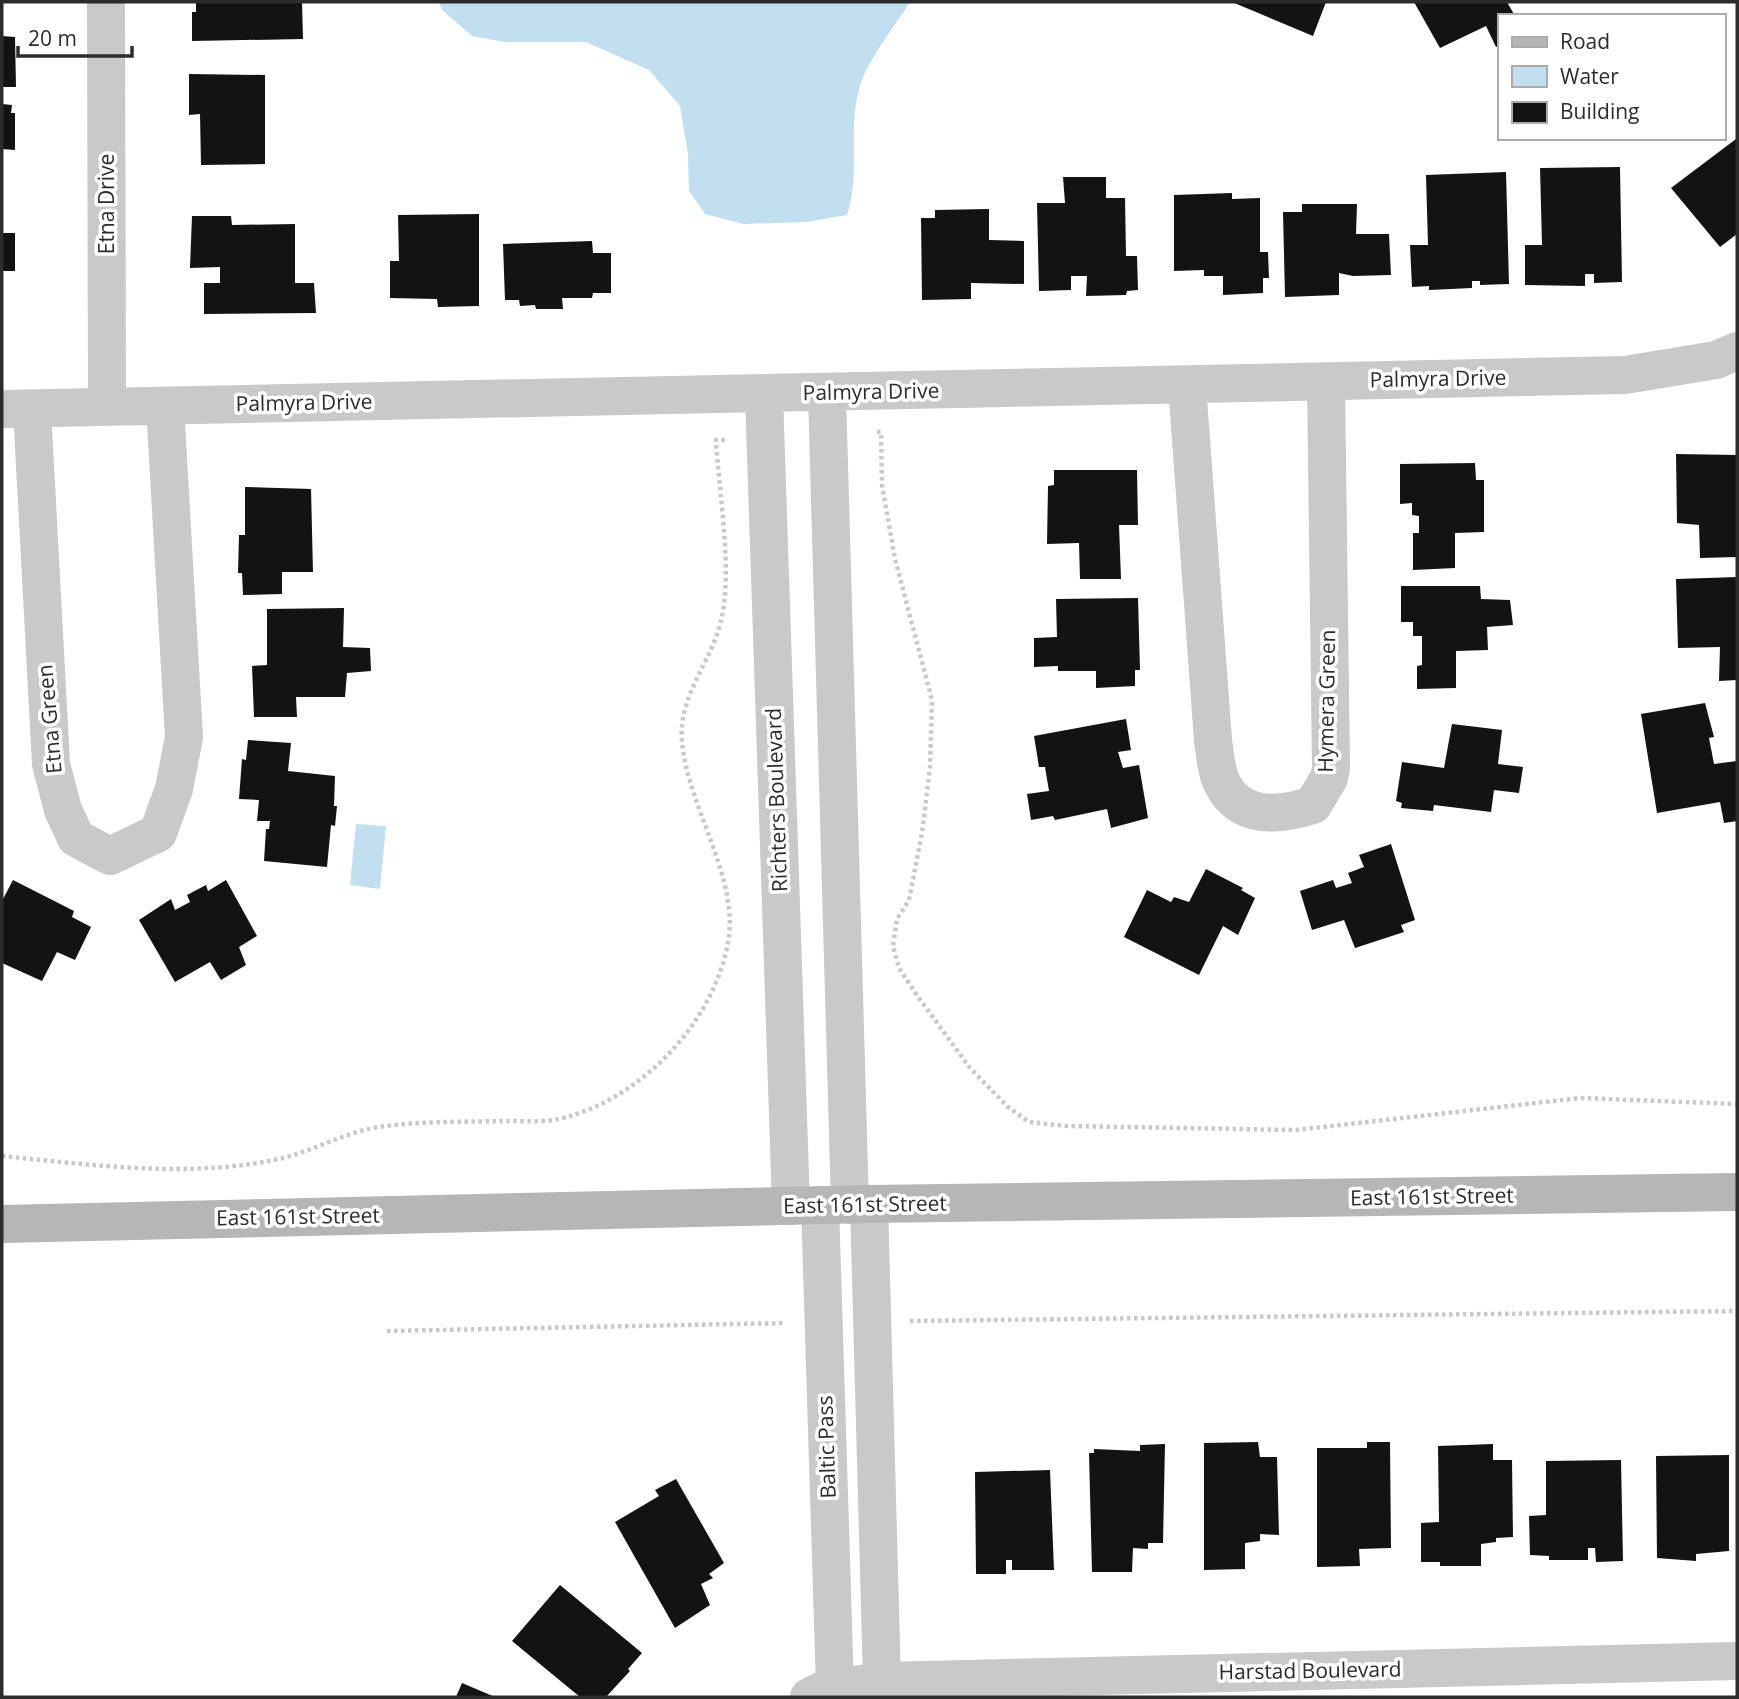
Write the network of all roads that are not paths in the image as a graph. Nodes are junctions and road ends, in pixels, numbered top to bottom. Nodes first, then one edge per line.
1 (106, 2) edge
2 (1737, 351) edge
3 (1326, 382) junction
4 (1187, 385) junction
5 (827, 394) junction
6 (764, 395) junction
7 (165, 405) junction
8 (107, 406) junction
9 (17, 409) edge
10 (1734, 1192) edge
11 (832, 1205) junction
12 (2, 1224) edge
13 (1737, 1661) edge
14 (882, 1681) junction
15 (822, 1693) edge

1 - 8 street, Etna Drive
2 - 3 street, Palmyra Drive
3 - 4 street, Palmyra Drive
3 - 4 street, Hymera Green
4 - 5 street, Palmyra Drive
5 - 6 street, Palmyra Drive
5 - 11 street
6 - 7 street, Palmyra Drive
6 - 11 street, Richters Boulevard
7 - 8 street, Palmyra Drive
7 - 9 street, Etna Green
8 - 9 street, Palmyra Drive
10 - 11 street, East 161st Street
11 - 12 street, East 161st Street
11 - 14 street
11 - 15 street, Baltic Pass
13 - 14 street, Harstad Boulevard
14 - 15 street, Harstad Boulevard

